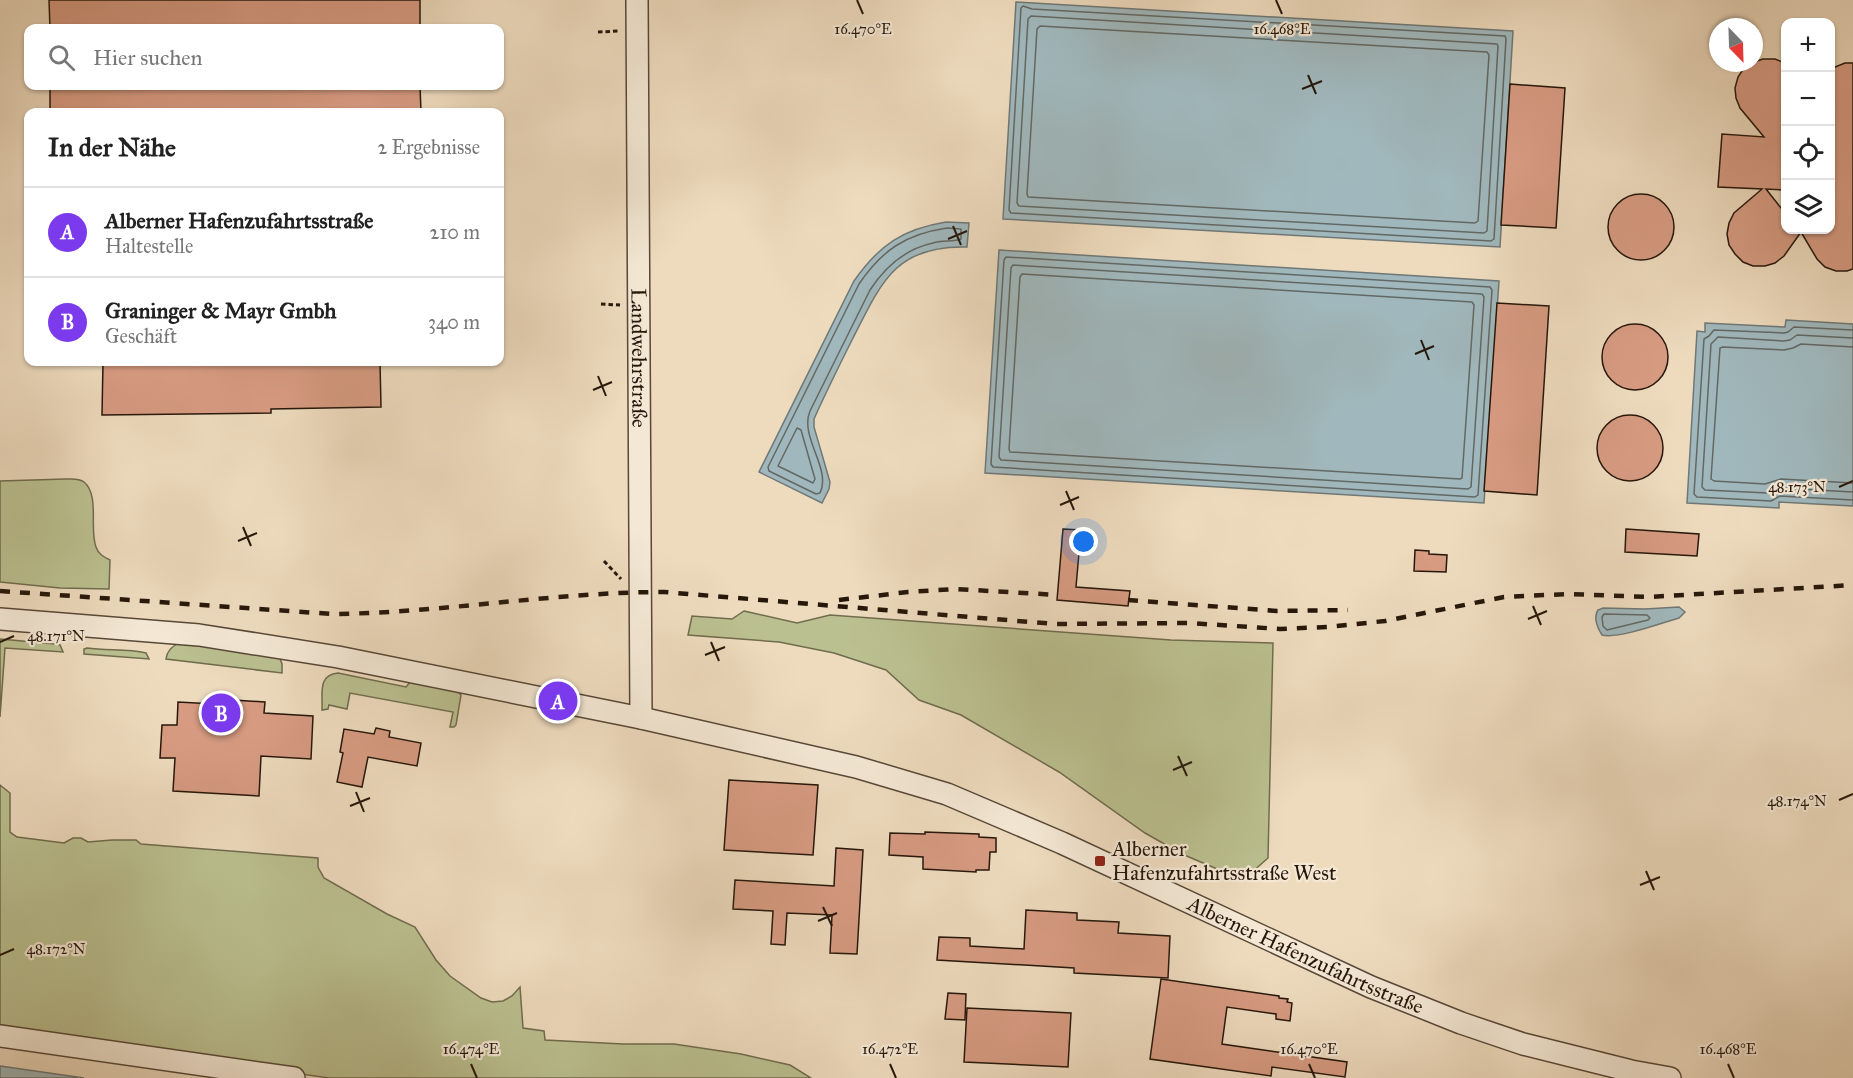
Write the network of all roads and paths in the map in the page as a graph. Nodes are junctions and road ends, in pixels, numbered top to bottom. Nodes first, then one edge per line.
1 (638, 0) edge
2 (620, 31) dead end
3 (598, 32) dead end
4 (601, 304) dead end
5 (622, 304) dead end
6 (604, 561) dead end
7 (626, 584) dead end
8 (0, 619) edge
9 (641, 718) junction
10 (0, 1036) edge
11 (294, 1078) edge
12 (1670, 1078) edge

1 - 9 street, Landwehrstraße
2 - 3 path
4 - 5 path
6 - 7 path
8 - 9 street, Alberner Hafenzufahrtsstraße
9 - 12 street, Alberner Hafenzufahrtsstraße
10 - 11 street

